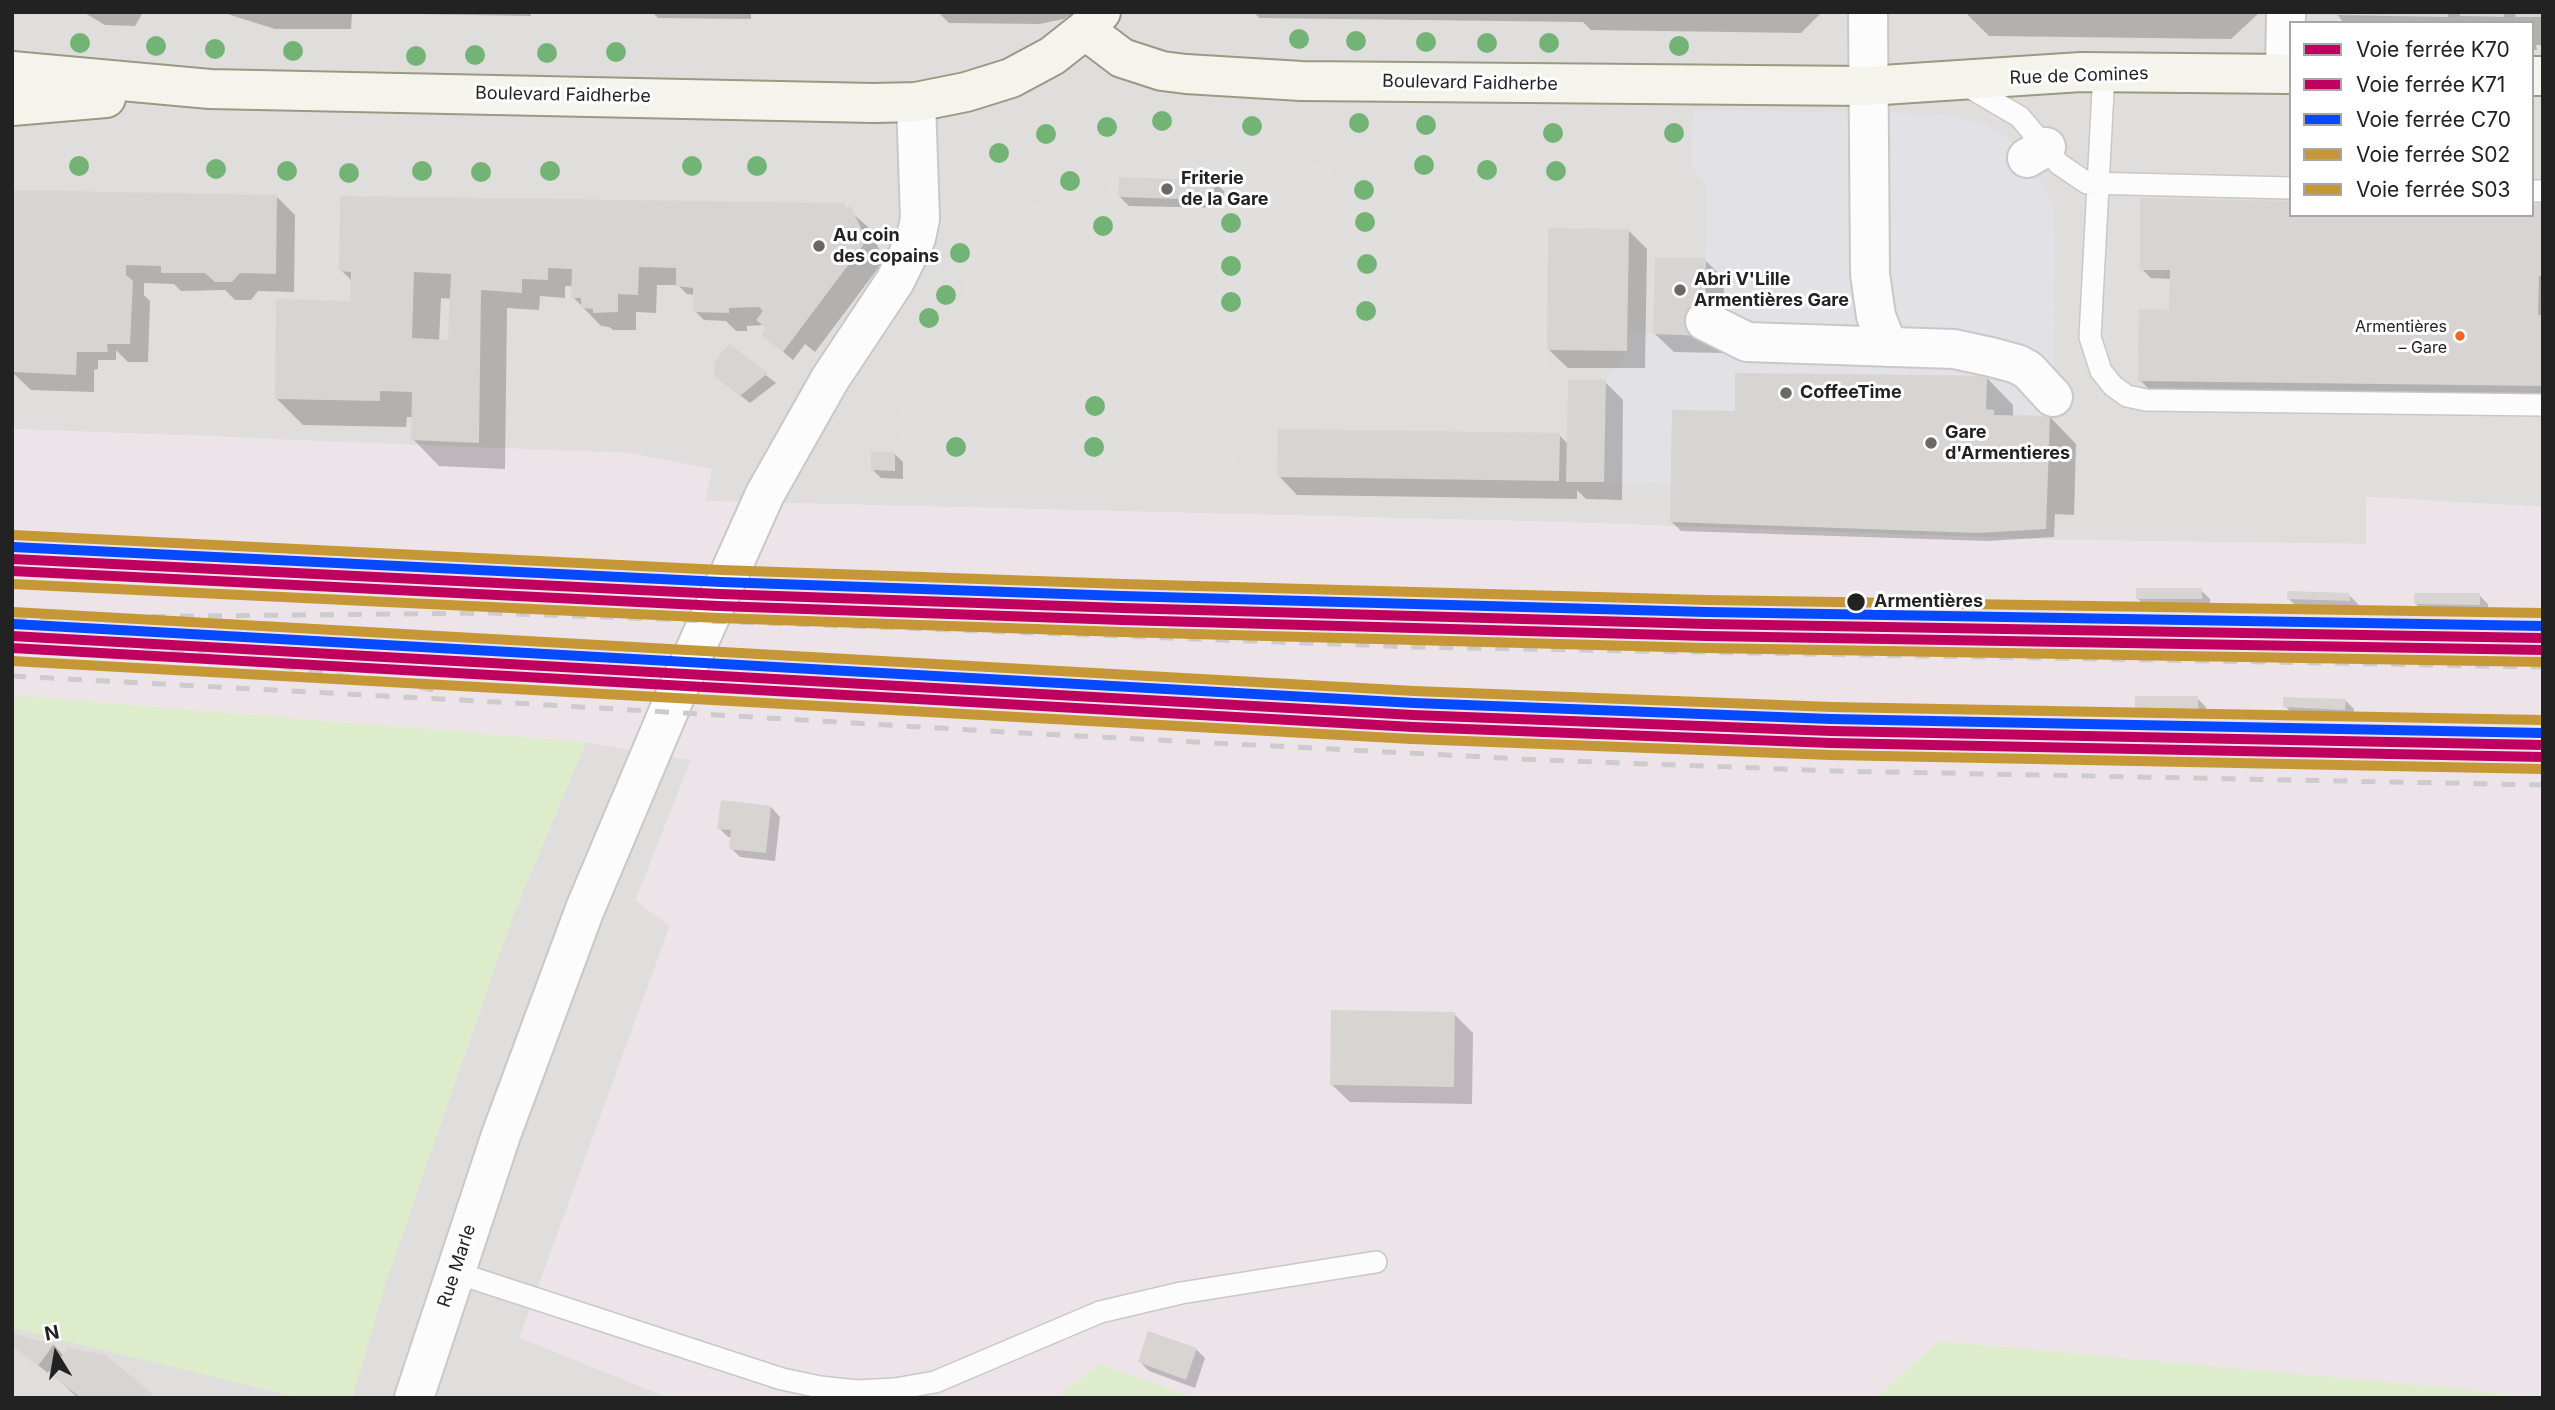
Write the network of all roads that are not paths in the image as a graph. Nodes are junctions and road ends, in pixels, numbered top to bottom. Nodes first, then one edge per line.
1 (1868, 12) edge
2 (2286, 12) edge
3 (1093, 21) edge
4 (12, 71) edge
5 (2104, 72) junction
6 (2288, 74) edge
7 (1959, 82) junction
8 (1867, 86) junction
9 (210, 89) junction
10 (916, 102) junction
11 (12, 106) edge
12 (2097, 185) junction
13 (2289, 188) edge
14 (1705, 321) dead end
15 (1888, 347) junction
16 (2053, 397) dead end
17 (2543, 405) edge
18 (1376, 1262) dead end
19 (454, 1272) junction
20 (414, 1398) edge

1 - 8 street
2 - 6 street
3 - 8 main road, Boulevard Faidherbe
3 - 10 main road, Boulevard Faidherbe
4 - 9 main road, Boulevard Faidherbe
5 - 6 main road, Rue de Comines
5 - 7 main road, Rue de Comines
5 - 12 lane
7 - 8 main road, Rue de Comines
7 - 12 lane
8 - 15 street
9 - 10 main road, Boulevard Faidherbe
9 - 11 main road, Boulevard Faidherbe
10 - 19 street, Rue Marle
12 - 13 lane
12 - 17 lane
14 - 15 street
15 - 16 street
18 - 19 lane
19 - 20 street, Rue Marle

